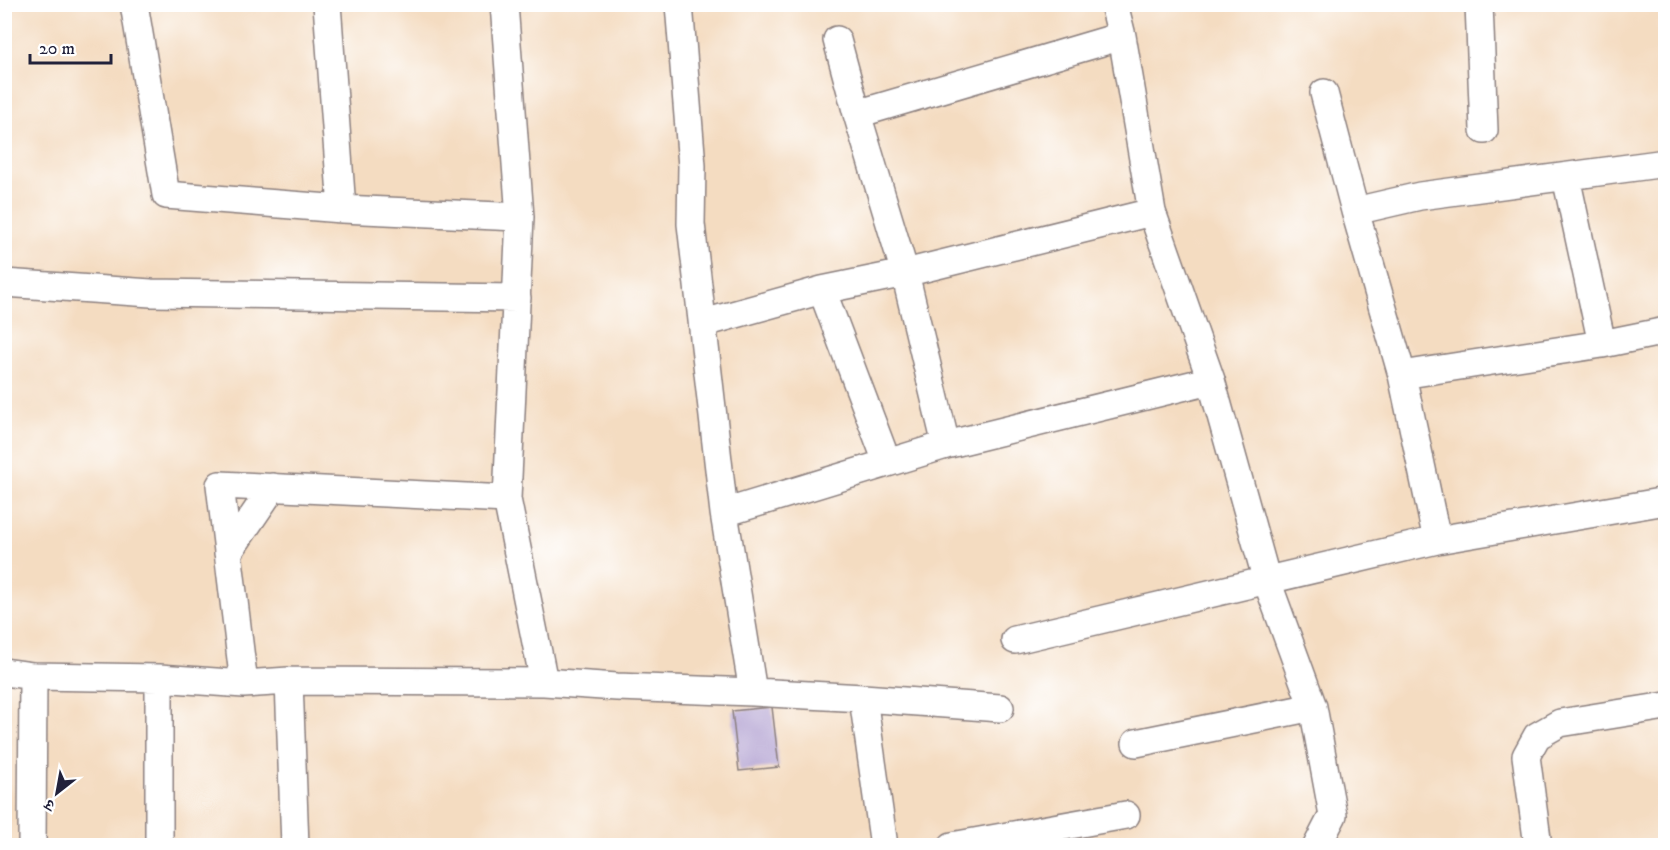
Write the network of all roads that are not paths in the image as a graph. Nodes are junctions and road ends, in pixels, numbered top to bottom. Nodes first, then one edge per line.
1 (134, 4) edge
2 (327, 4) edge
3 (504, 4) edge
4 (679, 4) edge
5 (1114, 4) edge
6 (1479, 4) edge
7 (1122, 36) junction
8 (837, 40) dead end
9 (1324, 93) dead end
10 (856, 114) junction
11 (1484, 130) dead end
12 (1665, 163) edge
13 (1566, 177) junction
14 (342, 209) junction
15 (1354, 211) junction
16 (1152, 212) junction
17 (520, 217) junction
18 (905, 273) junction
19 (4, 283) edge
20 (822, 290) junction
21 (517, 298) junction
22 (704, 323) junction
23 (1665, 331) edge
24 (1602, 344) junction
25 (1402, 375) junction
26 (1211, 380) junction
27 (946, 445) junction
28 (887, 462) junction
29 (273, 486) junction
30 (507, 499) junction
31 (1665, 501) edge
32 (724, 513) junction
33 (1437, 540) junction
34 (228, 553) junction
35 (1267, 581) junction
36 (1015, 640) dead end
37 (4, 672) edge
38 (33, 676) junction
39 (159, 678) junction
40 (289, 681) junction
41 (543, 682) junction
42 (244, 684) junction
43 (753, 692) junction
44 (863, 698) junction
45 (1665, 706) edge
46 (1313, 707) junction
47 (1000, 708) dead end
48 (1136, 742) dead end
49 (1126, 814) dead end
50 (32, 846) edge
51 (159, 846) edge
52 (295, 846) edge
53 (884, 846) edge
54 (952, 846) edge
55 (1317, 846) edge
56 (1538, 846) edge

1 - 14 street
2 - 14 street
3 - 17 street
4 - 22 street
5 - 7 street
6 - 11 street
7 - 10 street
7 - 16 street
8 - 10 street
9 - 15 street
10 - 18 street
12 - 13 street
13 - 15 street
13 - 24 street
14 - 17 street
15 - 25 street
16 - 18 street
16 - 26 street
17 - 21 street
18 - 20 street
18 - 27 street
19 - 21 street
20 - 22 street
20 - 28 street
21 - 30 street
22 - 32 street
23 - 24 street
24 - 25 street
25 - 33 street
26 - 27 street
26 - 35 street
27 - 28 street
28 - 32 street
29 - 30 street
29 - 34 street
29 - 34 street
30 - 41 street
31 - 33 street
32 - 43 street
33 - 35 street
34 - 42 street
35 - 36 street
35 - 46 street
37 - 38 street
38 - 39 street
38 - 50 street
39 - 42 street
39 - 51 street
40 - 41 street
40 - 42 street
40 - 52 street
41 - 43 street
43 - 44 street
44 - 47 street
44 - 53 street
45 - 56 street
46 - 48 street
46 - 55 street
49 - 54 street

